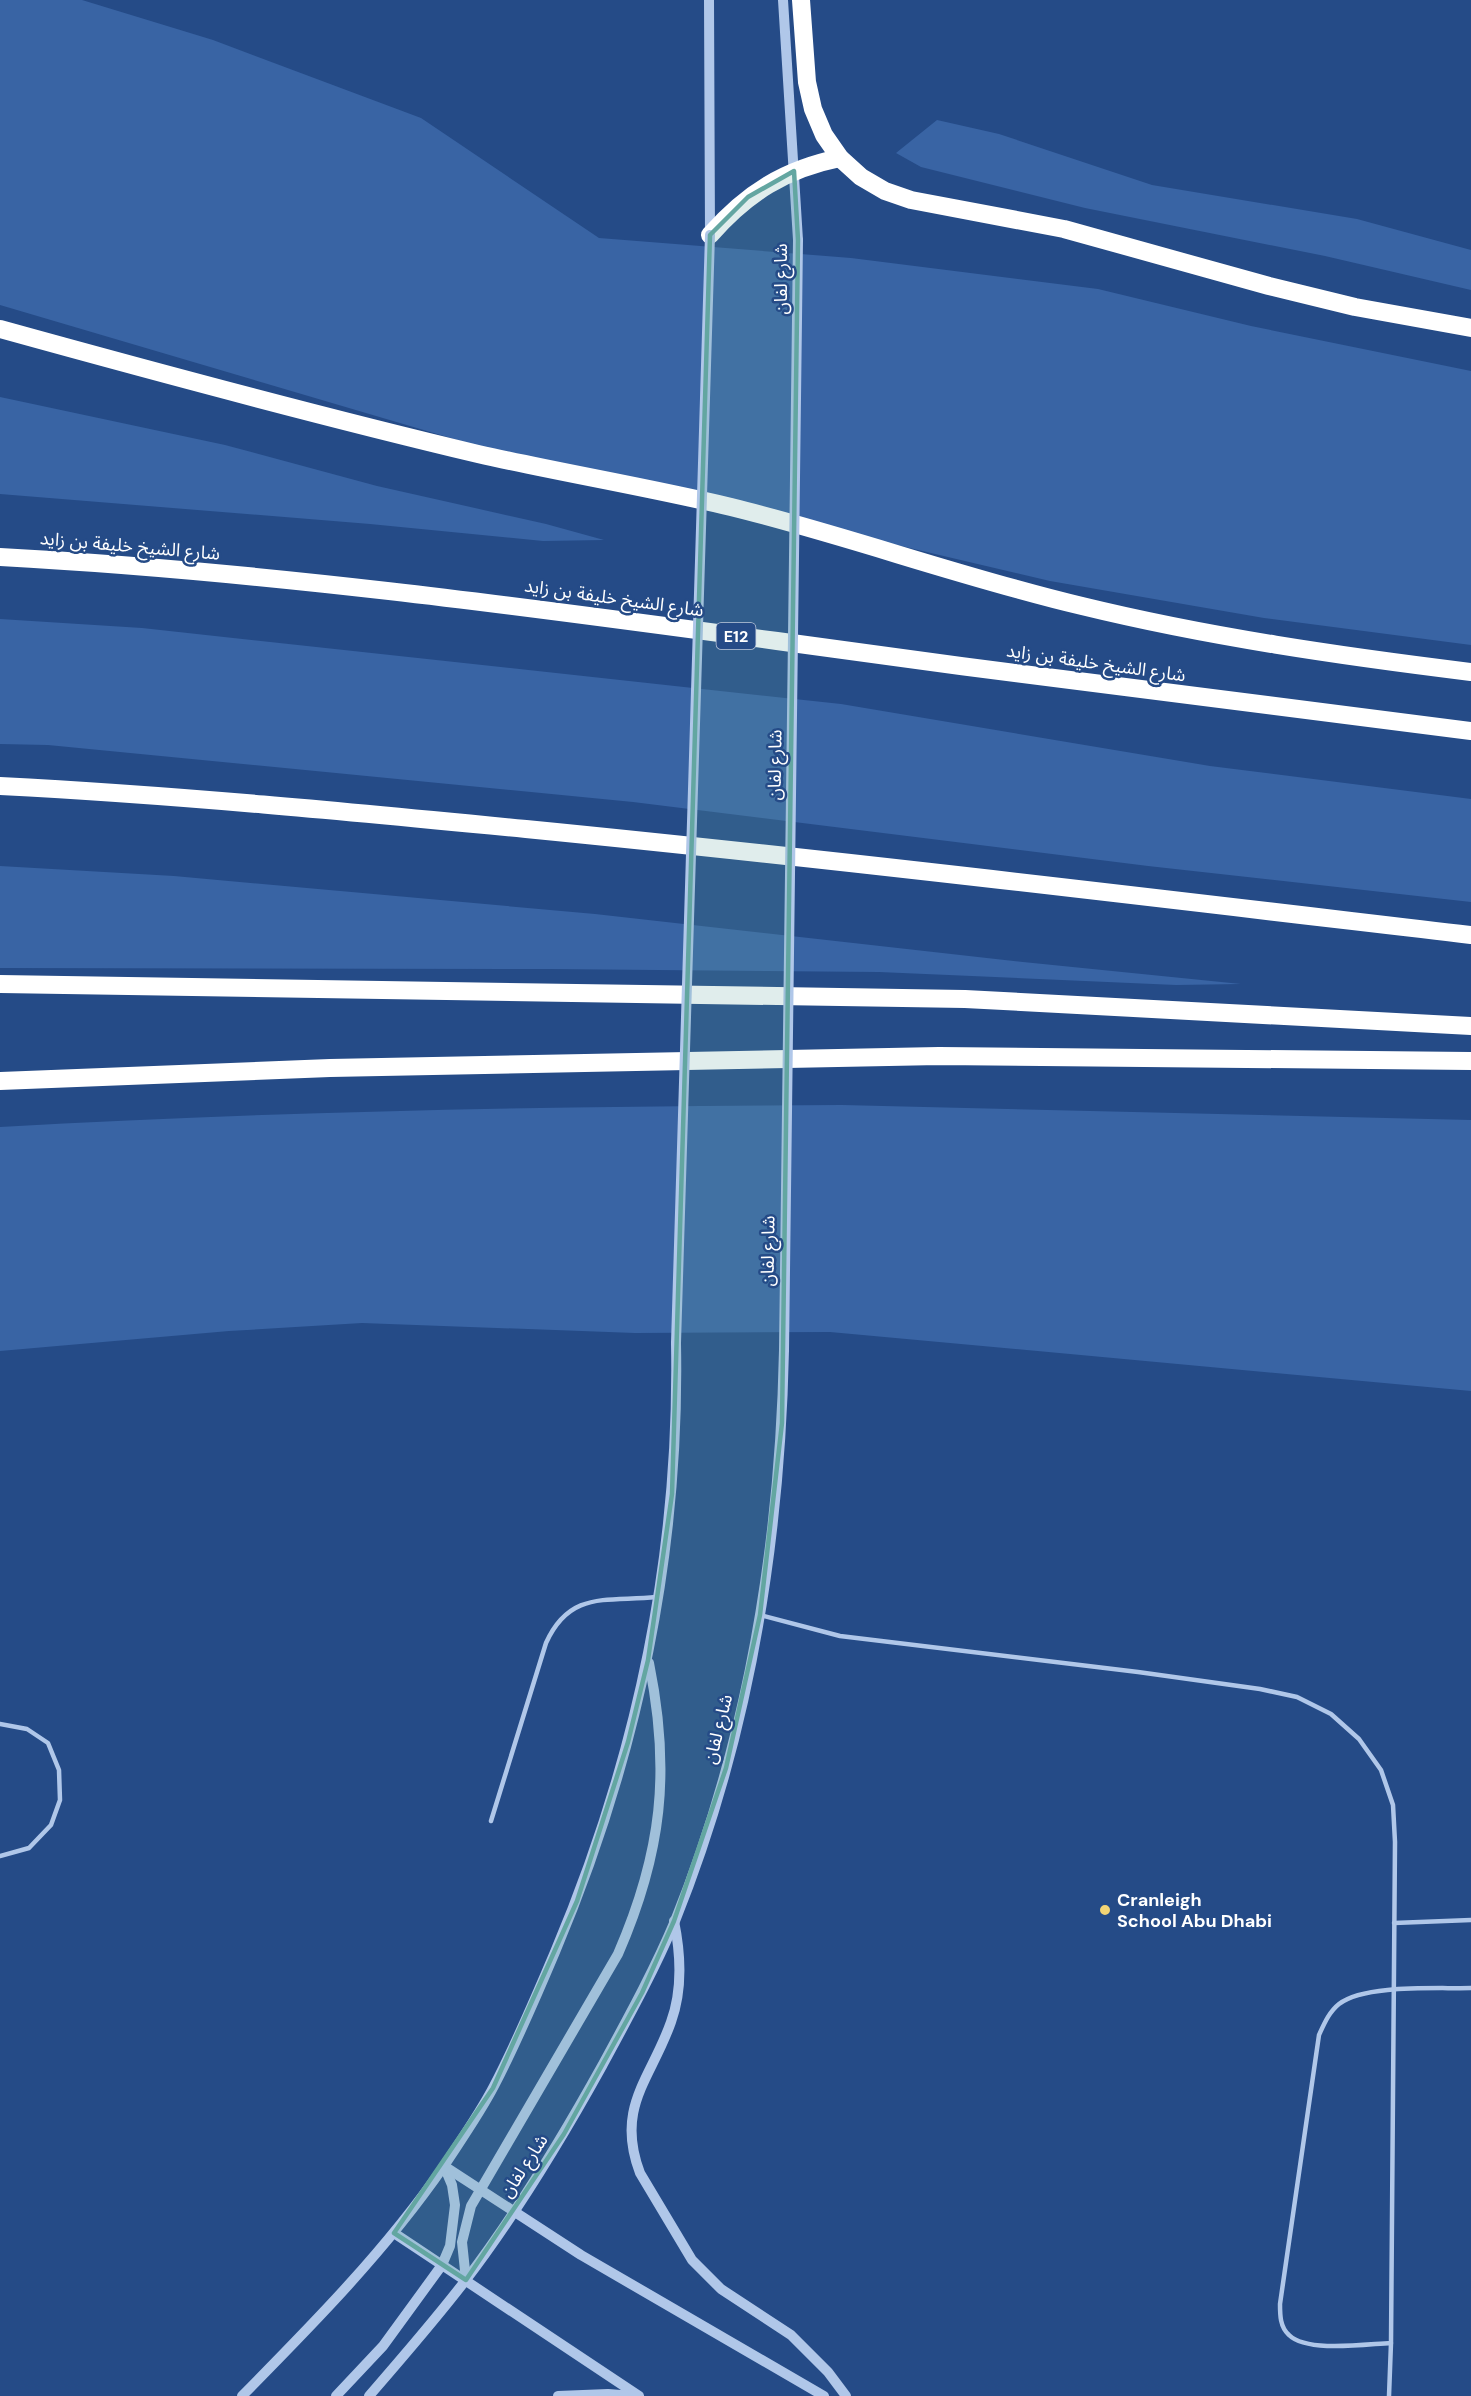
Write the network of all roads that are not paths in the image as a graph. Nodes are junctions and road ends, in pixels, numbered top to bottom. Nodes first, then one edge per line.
1 (709, 0) edge
2 (783, 0) edge
3 (801, 0) edge
4 (840, 158) junction
5 (794, 171) junction
6 (710, 235) junction
7 (1471, 328) edge
8 (0, 329) edge
9 (0, 557) edge
10 (1471, 672) edge
11 (1471, 731) edge
12 (0, 786) edge
13 (1471, 936) edge
14 (0, 984) edge
15 (1471, 1026) edge
16 (1471, 1061) edge
17 (0, 1080) edge
18 (659, 1596) junction
19 (760, 1615) junction
20 (648, 1660) junction
21 (0, 1724) edge
22 (491, 1821) dead end
23 (0, 1856) edge
24 (1471, 1920) edge
25 (674, 1922) junction
26 (1394, 1923) junction
27 (1471, 1988) edge
28 (1393, 1991) junction
29 (444, 2166) junction
30 (480, 2189) junction
31 (514, 2212) junction
32 (394, 2233) junction
33 (442, 2265) junction
34 (466, 2280) junction
35 (1391, 2343) junction
36 (242, 2396) edge
37 (336, 2396) edge
38 (369, 2396) edge
39 (558, 2396) edge
40 (637, 2396) edge
41 (824, 2396) edge
42 (846, 2396) edge
43 (1389, 2396) edge

1 - 6 street
2 - 5 street, شارع لفان
3 - 4 highway
4 - 5 highway
4 - 7 highway
5 - 6 highway
5 - 19 street, شارع لفان, bridge
6 - 18 street, bridge
8 - 10 highway
9 - 11 highway, شارع الشيخ خليفة بن زايد / E12
12 - 13 highway
14 - 15 highway
16 - 17 highway
18 - 20 street
18 - 22 lane
19 - 25 street, شارع لفان
19 - 26 lane
20 - 29 street
20 - 30 street
21 - 23 lane
24 - 26 lane
25 - 31 street, شارع لفان
25 - 42 street
26 - 28 lane
27 - 28 lane
28 - 35 lane
28 - 35 lane
29 - 30 street
29 - 32 street
29 - 33 street
30 - 31 street
30 - 34 street
31 - 34 street, شارع لفان
31 - 41 street
32 - 33 street
32 - 36 street
33 - 34 street
33 - 37 street
34 - 38 street, شارع لفان
34 - 40 street
35 - 43 lane
39 - 40 street

